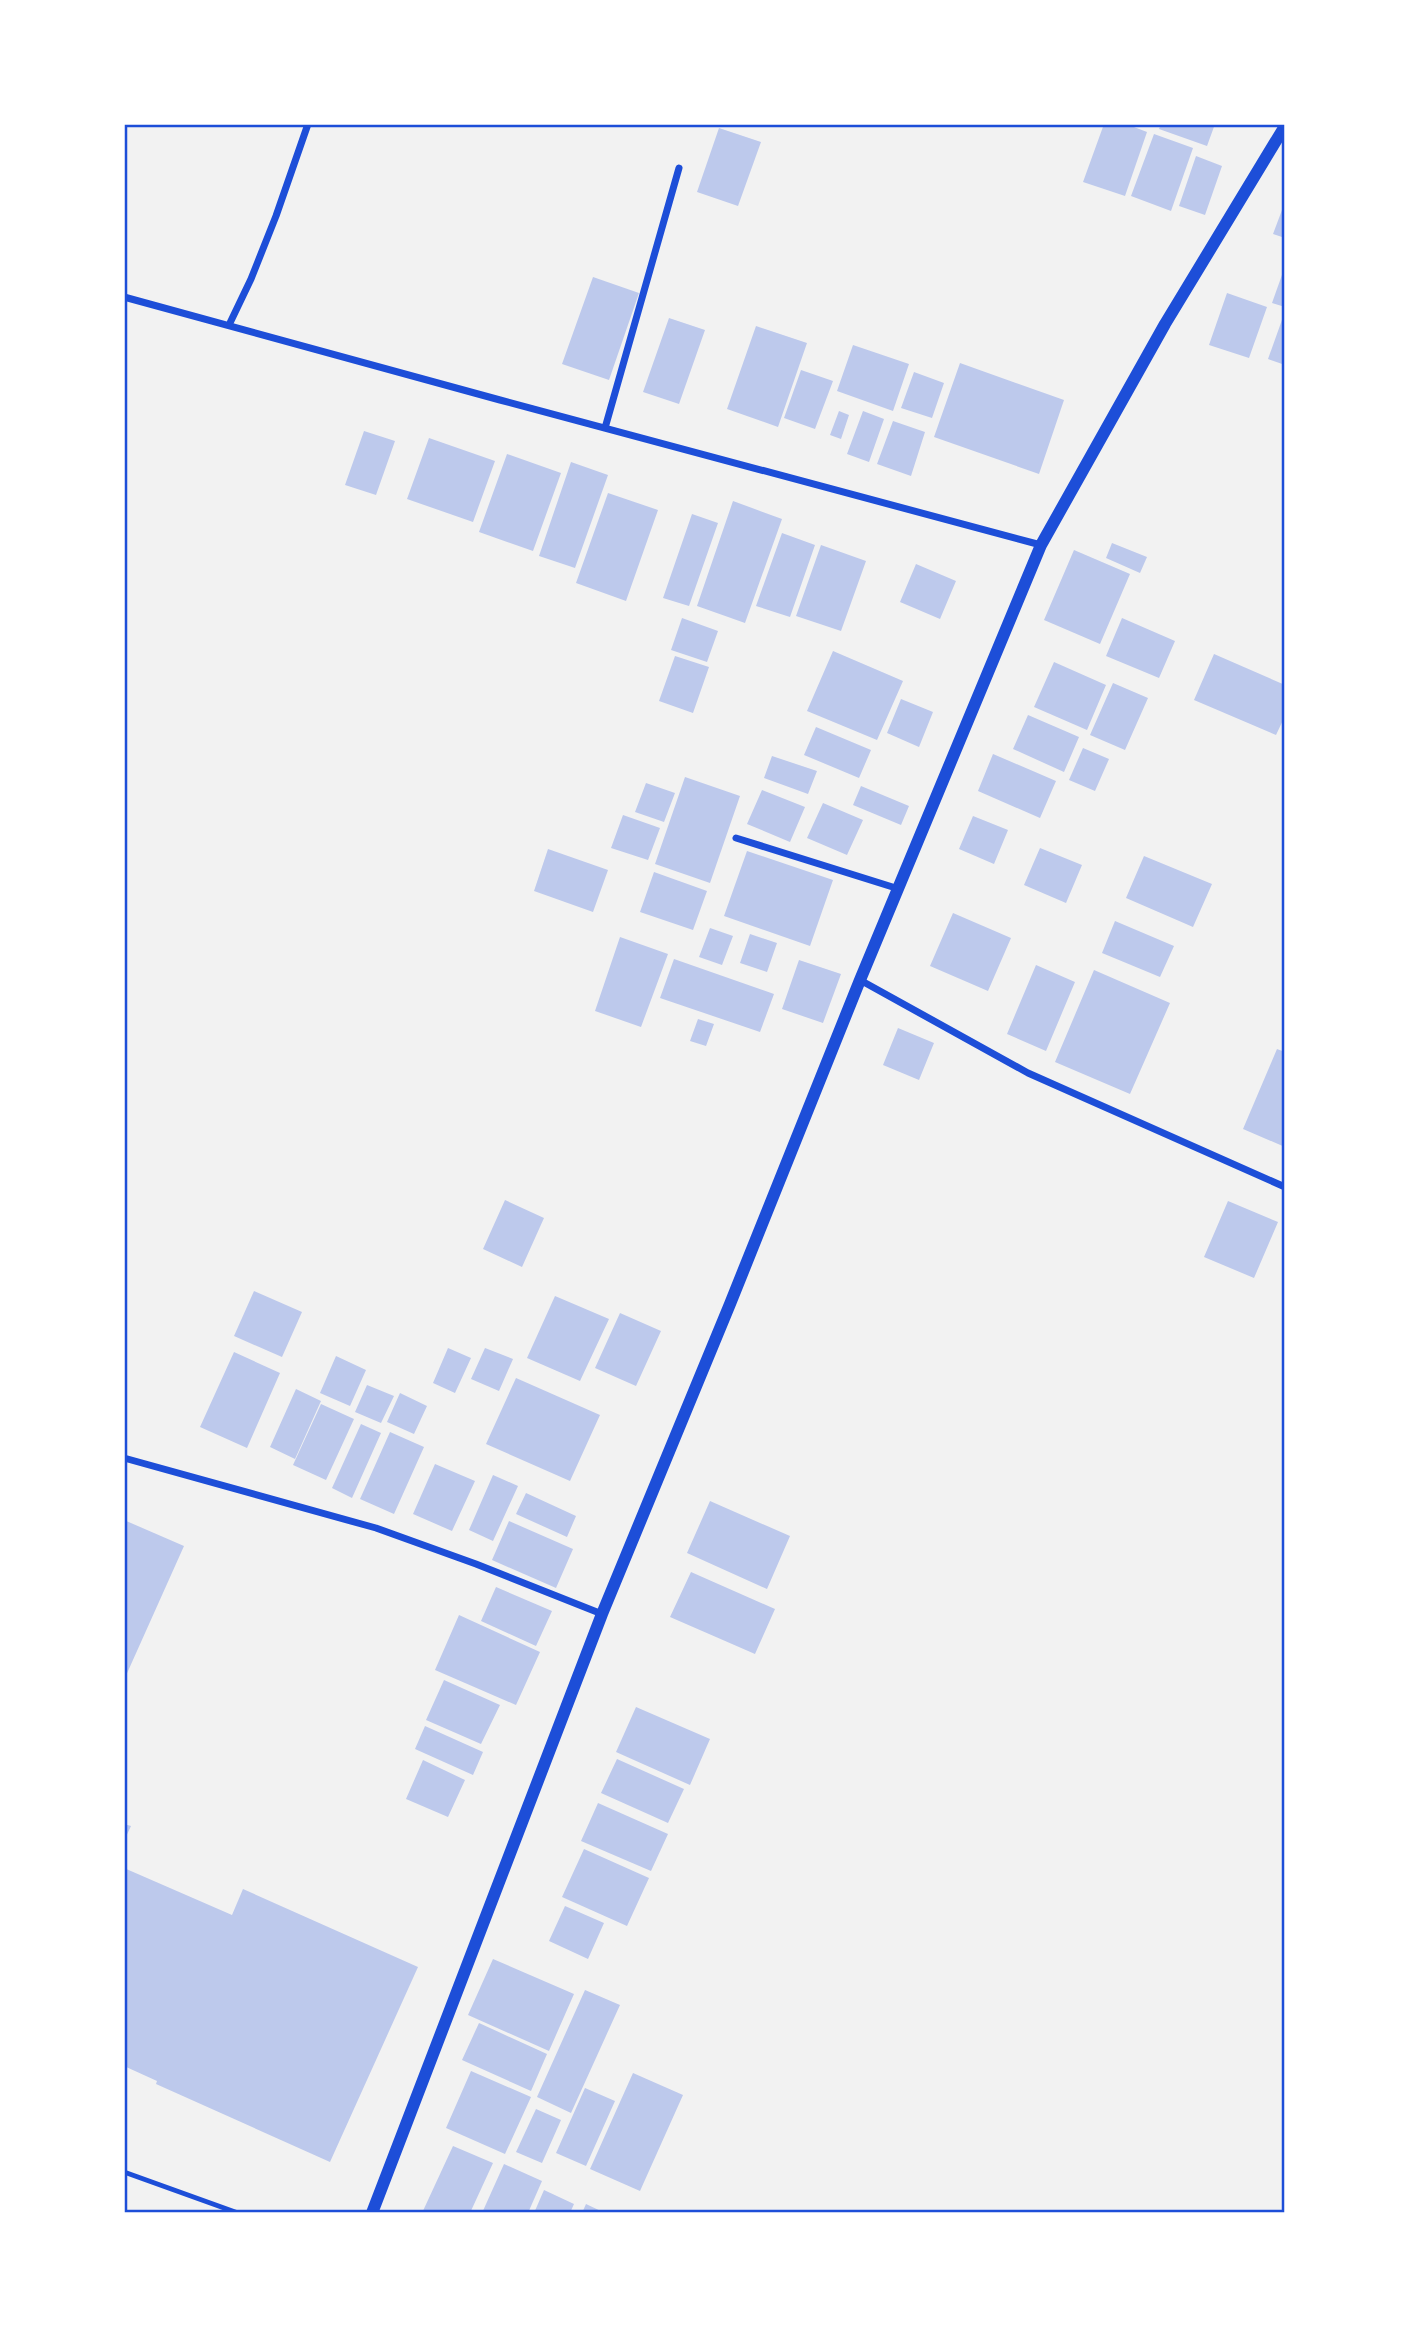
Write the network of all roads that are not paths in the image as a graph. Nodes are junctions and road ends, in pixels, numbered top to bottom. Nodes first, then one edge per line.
1 (308, 124) edge
2 (1285, 126) edge
3 (679, 168) dead end
4 (124, 296) edge
5 (229, 325) junction
6 (605, 428) junction
7 (1041, 545) junction
8 (736, 838) dead end
9 (900, 889) junction
10 (860, 980) junction
11 (1285, 1187) edge
12 (124, 1458) edge
13 (602, 1614) junction
14 (124, 2172) edge
15 (238, 2213) edge
16 (372, 2213) edge

1 - 5 street
2 - 7 street
3 - 6 street
4 - 5 street
5 - 6 street
6 - 7 street
7 - 9 street
8 - 9 street
9 - 10 street
10 - 11 street
10 - 13 street
12 - 13 street
13 - 16 street
14 - 15 lane

